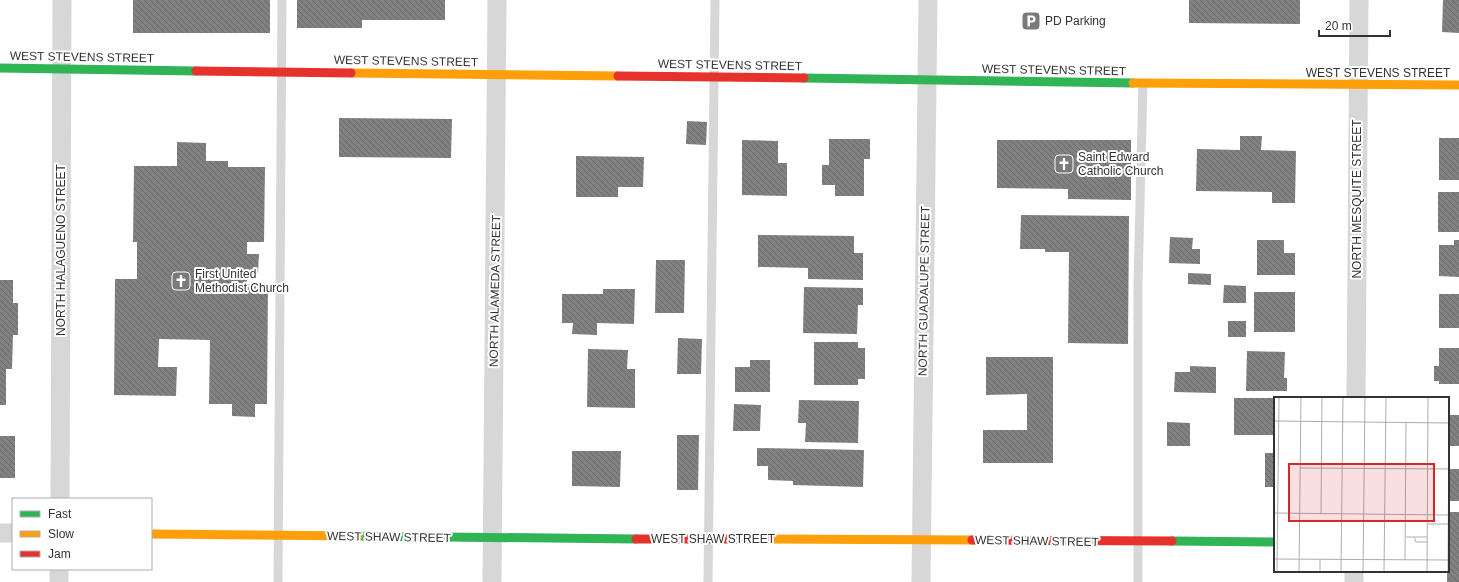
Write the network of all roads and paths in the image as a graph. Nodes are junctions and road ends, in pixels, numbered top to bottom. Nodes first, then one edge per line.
1 (62, 0) edge
2 (282, 0) edge
3 (497, 0) edge
4 (715, 0) edge
5 (928, 0) edge
6 (1359, 0) edge
7 (0, 68) edge
8 (62, 69) junction
9 (281, 71) junction
10 (497, 74) junction
11 (715, 77) junction
12 (927, 80) junction
13 (1143, 84) junction
14 (1358, 85) junction
15 (1459, 85) edge
16 (1356, 397) edge
17 (60, 498) edge
18 (0, 533) edge
19 (12, 533) edge
20 (152, 534) edge
21 (278, 535) junction
22 (492, 538) junction
23 (709, 539) junction
24 (921, 540) junction
25 (1138, 542) junction
26 (1274, 542) edge
27 (59, 570) edge
28 (59, 582) edge
29 (278, 582) edge
30 (492, 582) edge
31 (708, 582) edge
32 (921, 582) edge
33 (1138, 582) edge

1 - 8 street, NORTH HALAGUENO STREET
2 - 9 lane
3 - 10 street, NORTH ALAMEDA STREET
4 - 11 lane
5 - 12 street, NORTH GUADALUPE STREET
6 - 14 street, NORTH MESQUITE STREET
7 - 8 street, WEST STEVENS STREET
8 - 9 street, WEST STEVENS STREET
8 - 17 street, NORTH HALAGUENO STREET
9 - 10 street, WEST STEVENS STREET
9 - 21 lane
10 - 11 street, WEST STEVENS STREET
10 - 22 street, NORTH ALAMEDA STREET
11 - 12 street, WEST STEVENS STREET
11 - 23 lane
12 - 13 street, WEST STEVENS STREET
12 - 24 street, NORTH GUADALUPE STREET
13 - 14 street, WEST STEVENS STREET
13 - 25 lane
14 - 15 street, WEST STEVENS STREET
14 - 16 street, NORTH MESQUITE STREET
18 - 19 street
20 - 21 street, WEST SHAW STREET
21 - 22 street, WEST SHAW STREET
21 - 29 lane
22 - 23 street, WEST SHAW STREET
22 - 30 street, NORTH ALAMEDA STREET
23 - 24 street, WEST SHAW STREET
23 - 31 lane
24 - 25 street, WEST SHAW STREET
24 - 32 street, NORTH GUADALUPE STREET
25 - 26 street, WEST SHAW STREET
25 - 33 lane
27 - 28 street

